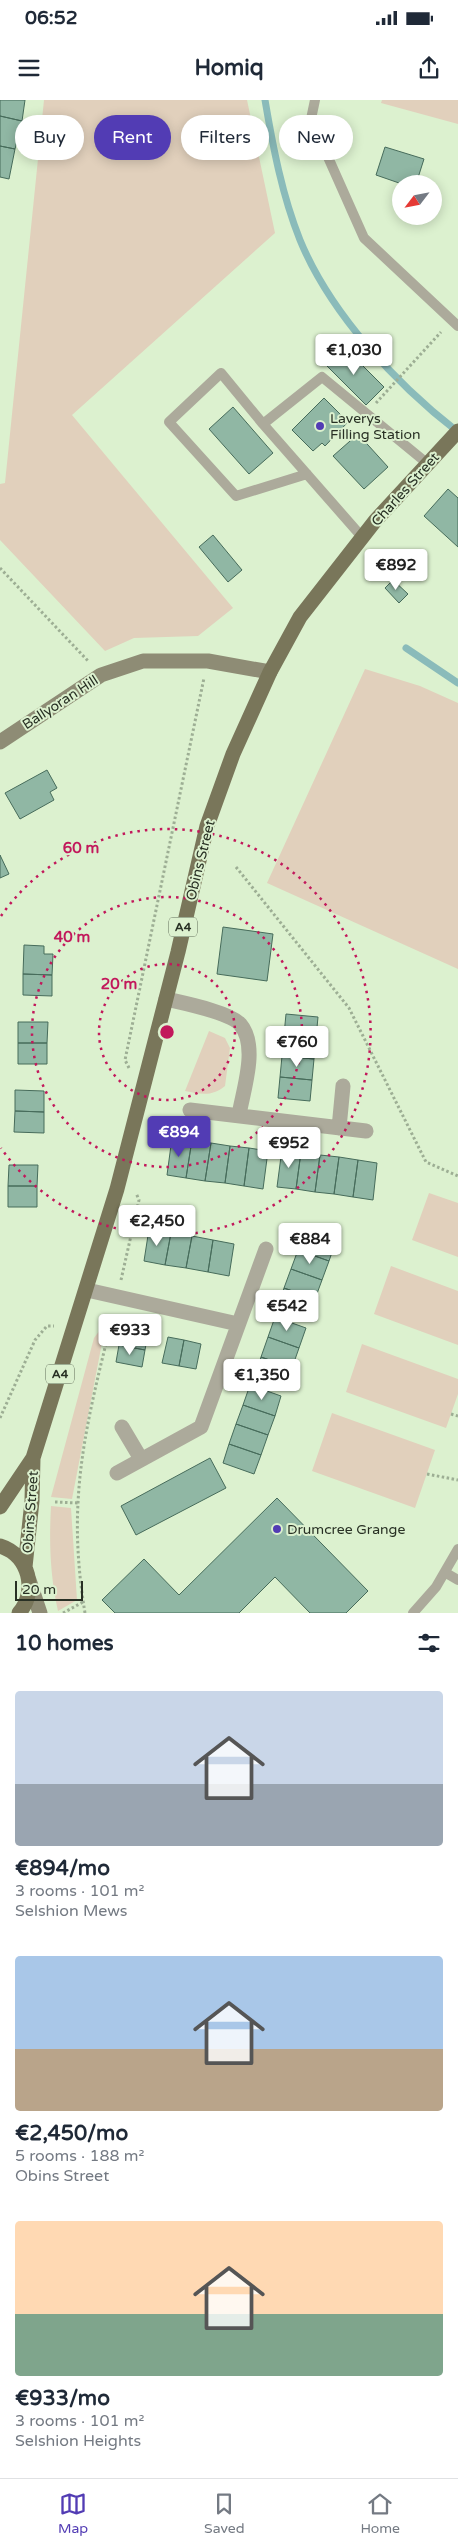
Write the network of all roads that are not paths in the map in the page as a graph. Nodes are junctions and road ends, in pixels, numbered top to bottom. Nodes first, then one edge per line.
1 (315, 100) edge
2 (455, 323) edge
3 (263, 424) junction
4 (458, 432) edge
5 (433, 459) junction
6 (307, 474) junction
7 (362, 537) junction
8 (270, 672) junction
9 (0, 742) edge
10 (166, 999) junction
11 (343, 1086) dead end
12 (190, 1110) dead end
13 (239, 1115) junction
14 (338, 1128) junction
15 (366, 1132) dead end
16 (266, 1249) dead end
17 (87, 1290) junction
18 (238, 1324) junction
19 (122, 1427) dead end
20 (34, 1458) junction
21 (141, 1459) junction
22 (117, 1473) dead end
23 (0, 1507) edge
24 (0, 1546) edge
25 (458, 1549) edge
26 (27, 1573) junction
27 (446, 1573) junction
28 (458, 1580) edge
29 (19, 1613) edge
30 (40, 1613) edge
31 (413, 1613) edge

1 - 2 lane
3 - 5 lane
3 - 6 lane
3 - 6 lane
4 - 5 main road, Charles Street / A4
5 - 7 main road, Charles Street / A4
6 - 7 lane
7 - 8 main road, Charles Street / A4
8 - 9 street, Ballyoran Hill
8 - 10 main road, Obins Street / A4
10 - 13 street
10 - 17 main road, Obins Street / A4
11 - 14 street
12 - 13 street
13 - 14 street
14 - 15 street
16 - 18 street
17 - 18 street
17 - 20 main road, Obins Street / A4
18 - 21 street
19 - 21 street
20 - 23 main road, Obins Street / A4
20 - 26 main road, Obins Street / A4
21 - 22 street
24 - 26 main road
25 - 27 lane
26 - 29 main road, A4
26 - 30 street
27 - 28 lane
27 - 31 lane

